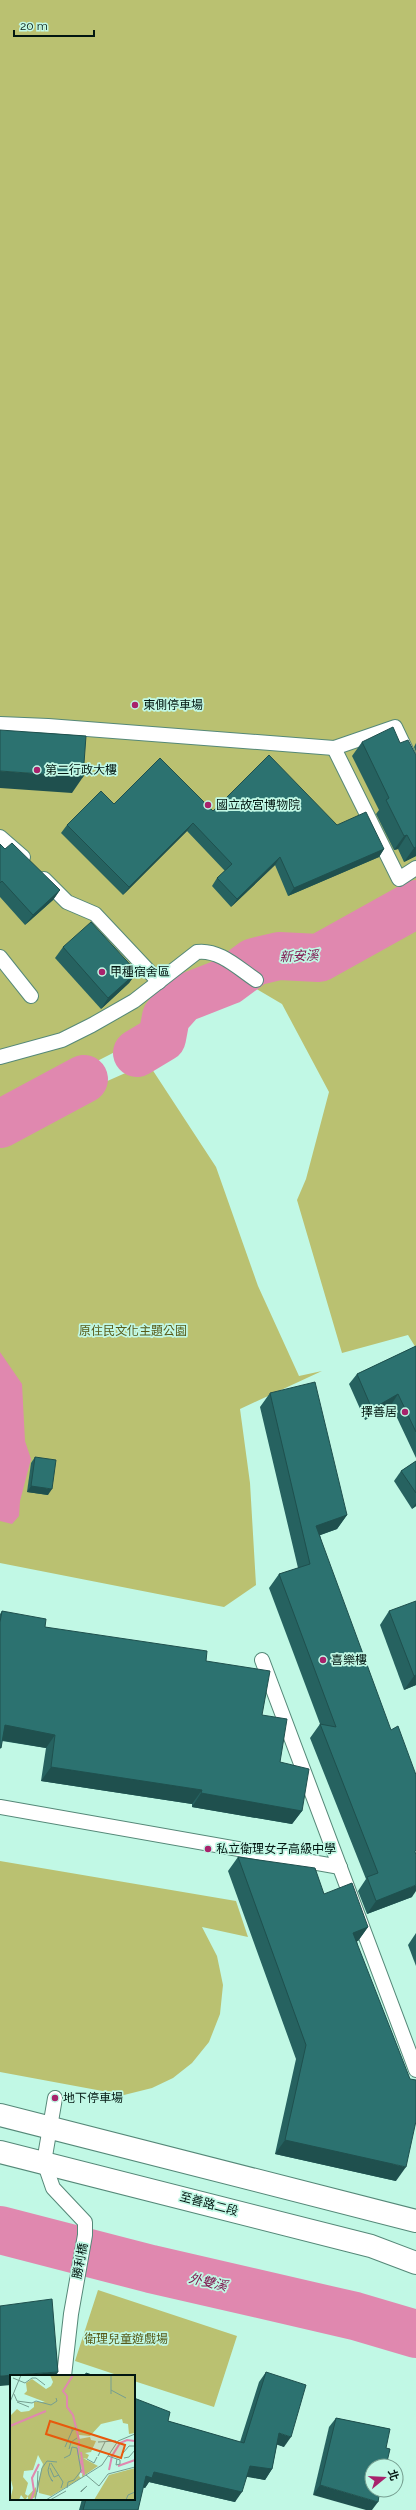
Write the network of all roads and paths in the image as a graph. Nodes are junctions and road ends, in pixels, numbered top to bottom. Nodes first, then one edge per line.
1 (0, 724) edge
2 (334, 748) junction
3 (416, 771) edge
4 (0, 837) edge
5 (416, 868) edge
6 (0, 957) edge
7 (256, 980) dead end
8 (159, 982) junction
9 (31, 996) dead end
10 (0, 1057) edge
11 (262, 1660) dead end
12 (0, 1807) edge
13 (340, 1868) junction
14 (416, 2070) edge
15 (55, 2098) dead end
16 (0, 2115) edge
17 (50, 2127) junction
18 (0, 2152) edge
19 (44, 2162) junction
20 (416, 2221) edge
21 (416, 2263) edge
22 (64, 2375) edge

1 - 2 lane
2 - 3 lane
2 - 5 lane
4 - 8 lane
6 - 9 lane
7 - 8 lane
8 - 10 lane
11 - 13 lane
12 - 13 lane
13 - 14 lane
15 - 17 lane
16 - 17 street
17 - 19 lane
17 - 20 street
18 - 19 street, 至善路二段
19 - 21 street, 至善路二段
19 - 22 lane, 勝利橋

